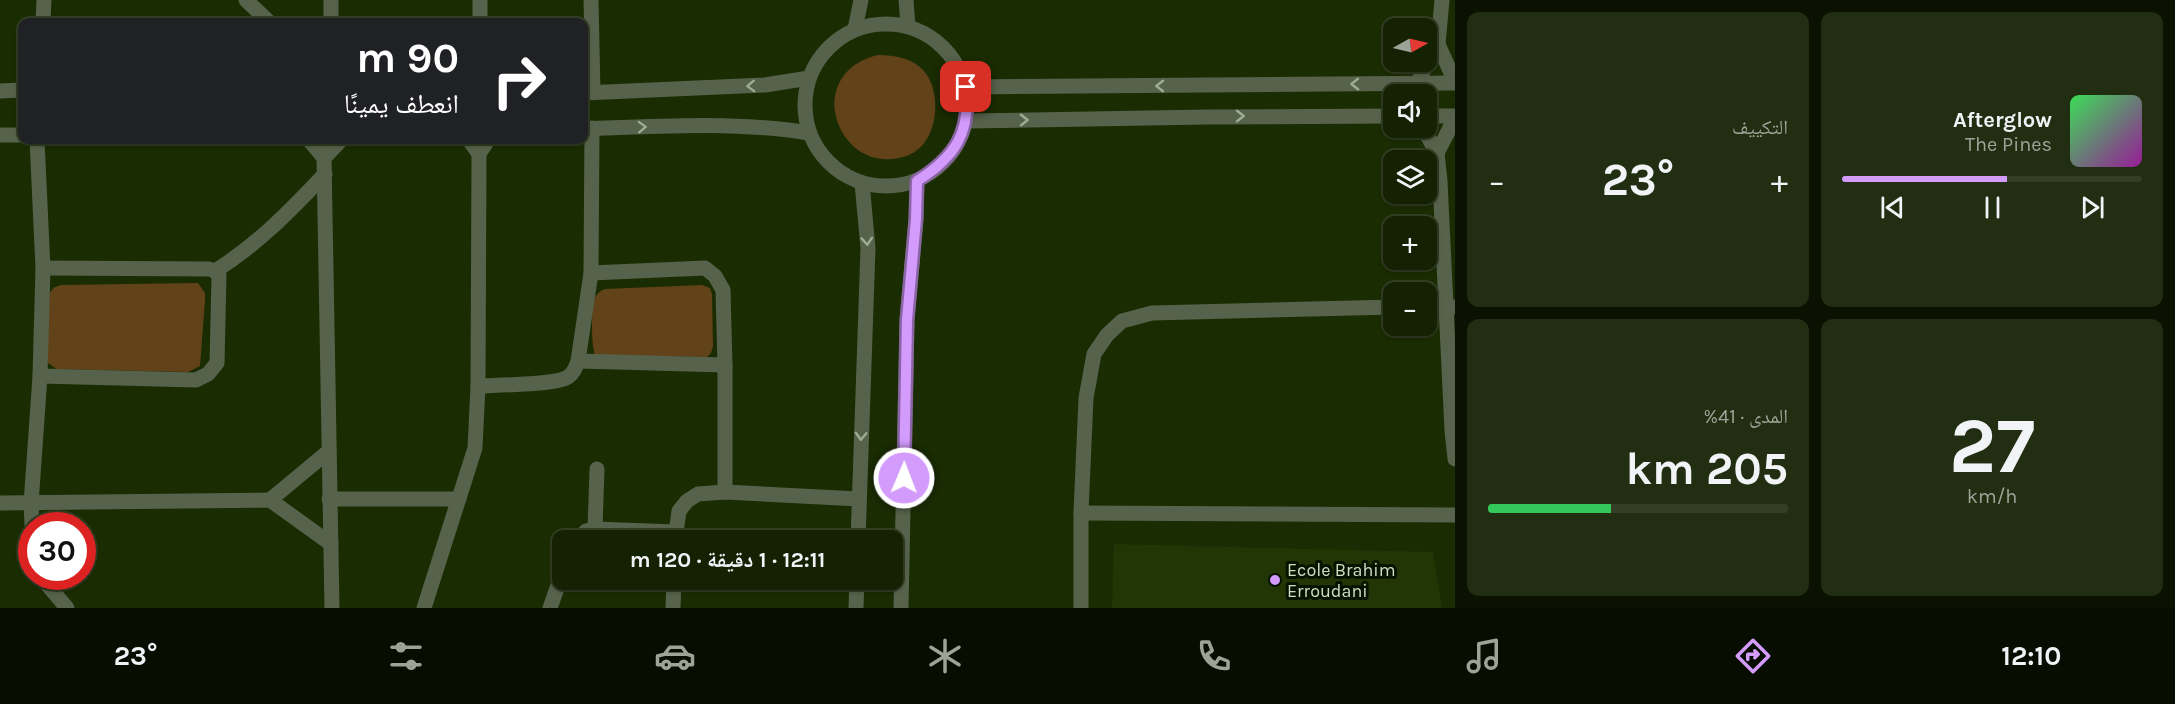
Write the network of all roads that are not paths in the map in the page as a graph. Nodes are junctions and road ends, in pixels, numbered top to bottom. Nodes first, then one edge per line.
1 (44, 0) edge
2 (246, 0) edge
3 (331, 0) edge
4 (480, 0) edge
5 (591, 0) edge
6 (861, 0) edge
7 (906, 0) edge
8 (1442, 0) edge
9 (43, 18) edge
10 (265, 18) edge
11 (331, 18) edge
12 (480, 18) edge
13 (908, 26) junction
14 (855, 29) junction
15 (1438, 44) junction
16 (809, 78) junction
17 (1455, 82) edge
18 (1419, 84) edge
19 (1437, 85) edge
20 (966, 87) junction
21 (1383, 89) edge
22 (18, 90) edge
23 (0, 91) edge
24 (588, 92) edge
25 (1383, 116) edge
26 (1437, 116) edge
27 (1455, 117) edge
28 (966, 121) junction
29 (588, 129) edge
30 (809, 133) junction
31 (0, 135) edge
32 (18, 135) edge
33 (37, 144) edge
34 (312, 144) edge
35 (337, 144) edge
36 (472, 144) edge
37 (485, 144) edge
38 (1437, 153) joint
39 (479, 154) junction
40 (324, 158) junction
41 (325, 174) junction
42 (917, 181) junction
43 (862, 183) junction
44 (44, 268) junction
45 (215, 271) junction
46 (591, 273) junction
47 (1383, 307) edge
48 (1450, 307) edge
49 (578, 361) junction
50 (726, 366) junction
51 (40, 376) junction
52 (478, 386) junction
53 (329, 451) junction
54 (1455, 459) edge
55 (597, 469) dead end
56 (725, 492) junction
57 (329, 499) junction
58 (459, 499) junction
59 (859, 499) junction
60 (270, 500) junction
61 (0, 503) edge
62 (31, 504) junction
63 (31, 512) edge
64 (1081, 513) junction
65 (1455, 514) edge
66 (595, 529) junction
67 (590, 530) edge
68 (606, 530) edge
69 (676, 530) edge
70 (858, 530) edge
71 (331, 544) junction
72 (51, 590) edge
73 (556, 590) edge
74 (674, 590) edge
75 (857, 590) edge
76 (67, 608) edge
77 (332, 608) edge
78 (424, 608) edge
79 (550, 608) edge
80 (673, 608) edge
81 (856, 608) edge
82 (901, 608) edge
83 (1081, 608) edge

1 - 9 street
2 - 10 street
3 - 11 street
4 - 12 street
5 - 24 street
6 - 14 street
7 - 13 street
8 - 15 street
13 - 14 street
13 - 20 street
14 - 16 street
15 - 17 street
15 - 18 street
16 -> 24 street
16 - 30 street
17 - 19 street
21 -> 20 street
20 - 28 street
22 - 23 street
28 -> 25 street
26 - 27 street
27 - 38 street
28 - 42 street
29 -> 30 street
29 - 46 street
30 - 43 street
31 - 32 street
33 - 44 street
34 - 40 street
35 - 40 street
36 - 39 street
37 - 39 street
38 - 48 street
39 - 52 street
40 - 41 street
41 - 45 street
41 - 53 street
42 - 43 street
42 - 82 street
43 -> 59 street
44 - 45 street
44 - 51 street
45 - 51 street
46 - 49 street
46 - 50 street
47 - 64 street
48 - 54 street
49 - 50 street
49 - 52 street
50 - 56 street
51 - 62 street
52 - 58 street
53 - 57 street
53 - 60 street
55 - 66 street
56 - 59 street
56 - 69 street
57 - 58 street
57 - 71 street
58 - 78 street
59 - 70 street
60 - 62 street
60 - 71 street
61 - 62 street
62 - 63 street
64 - 65 street
64 - 83 street
66 - 67 street
66 - 68 street
71 - 77 street
72 - 76 street
73 - 79 street
74 - 80 street
75 - 81 street

